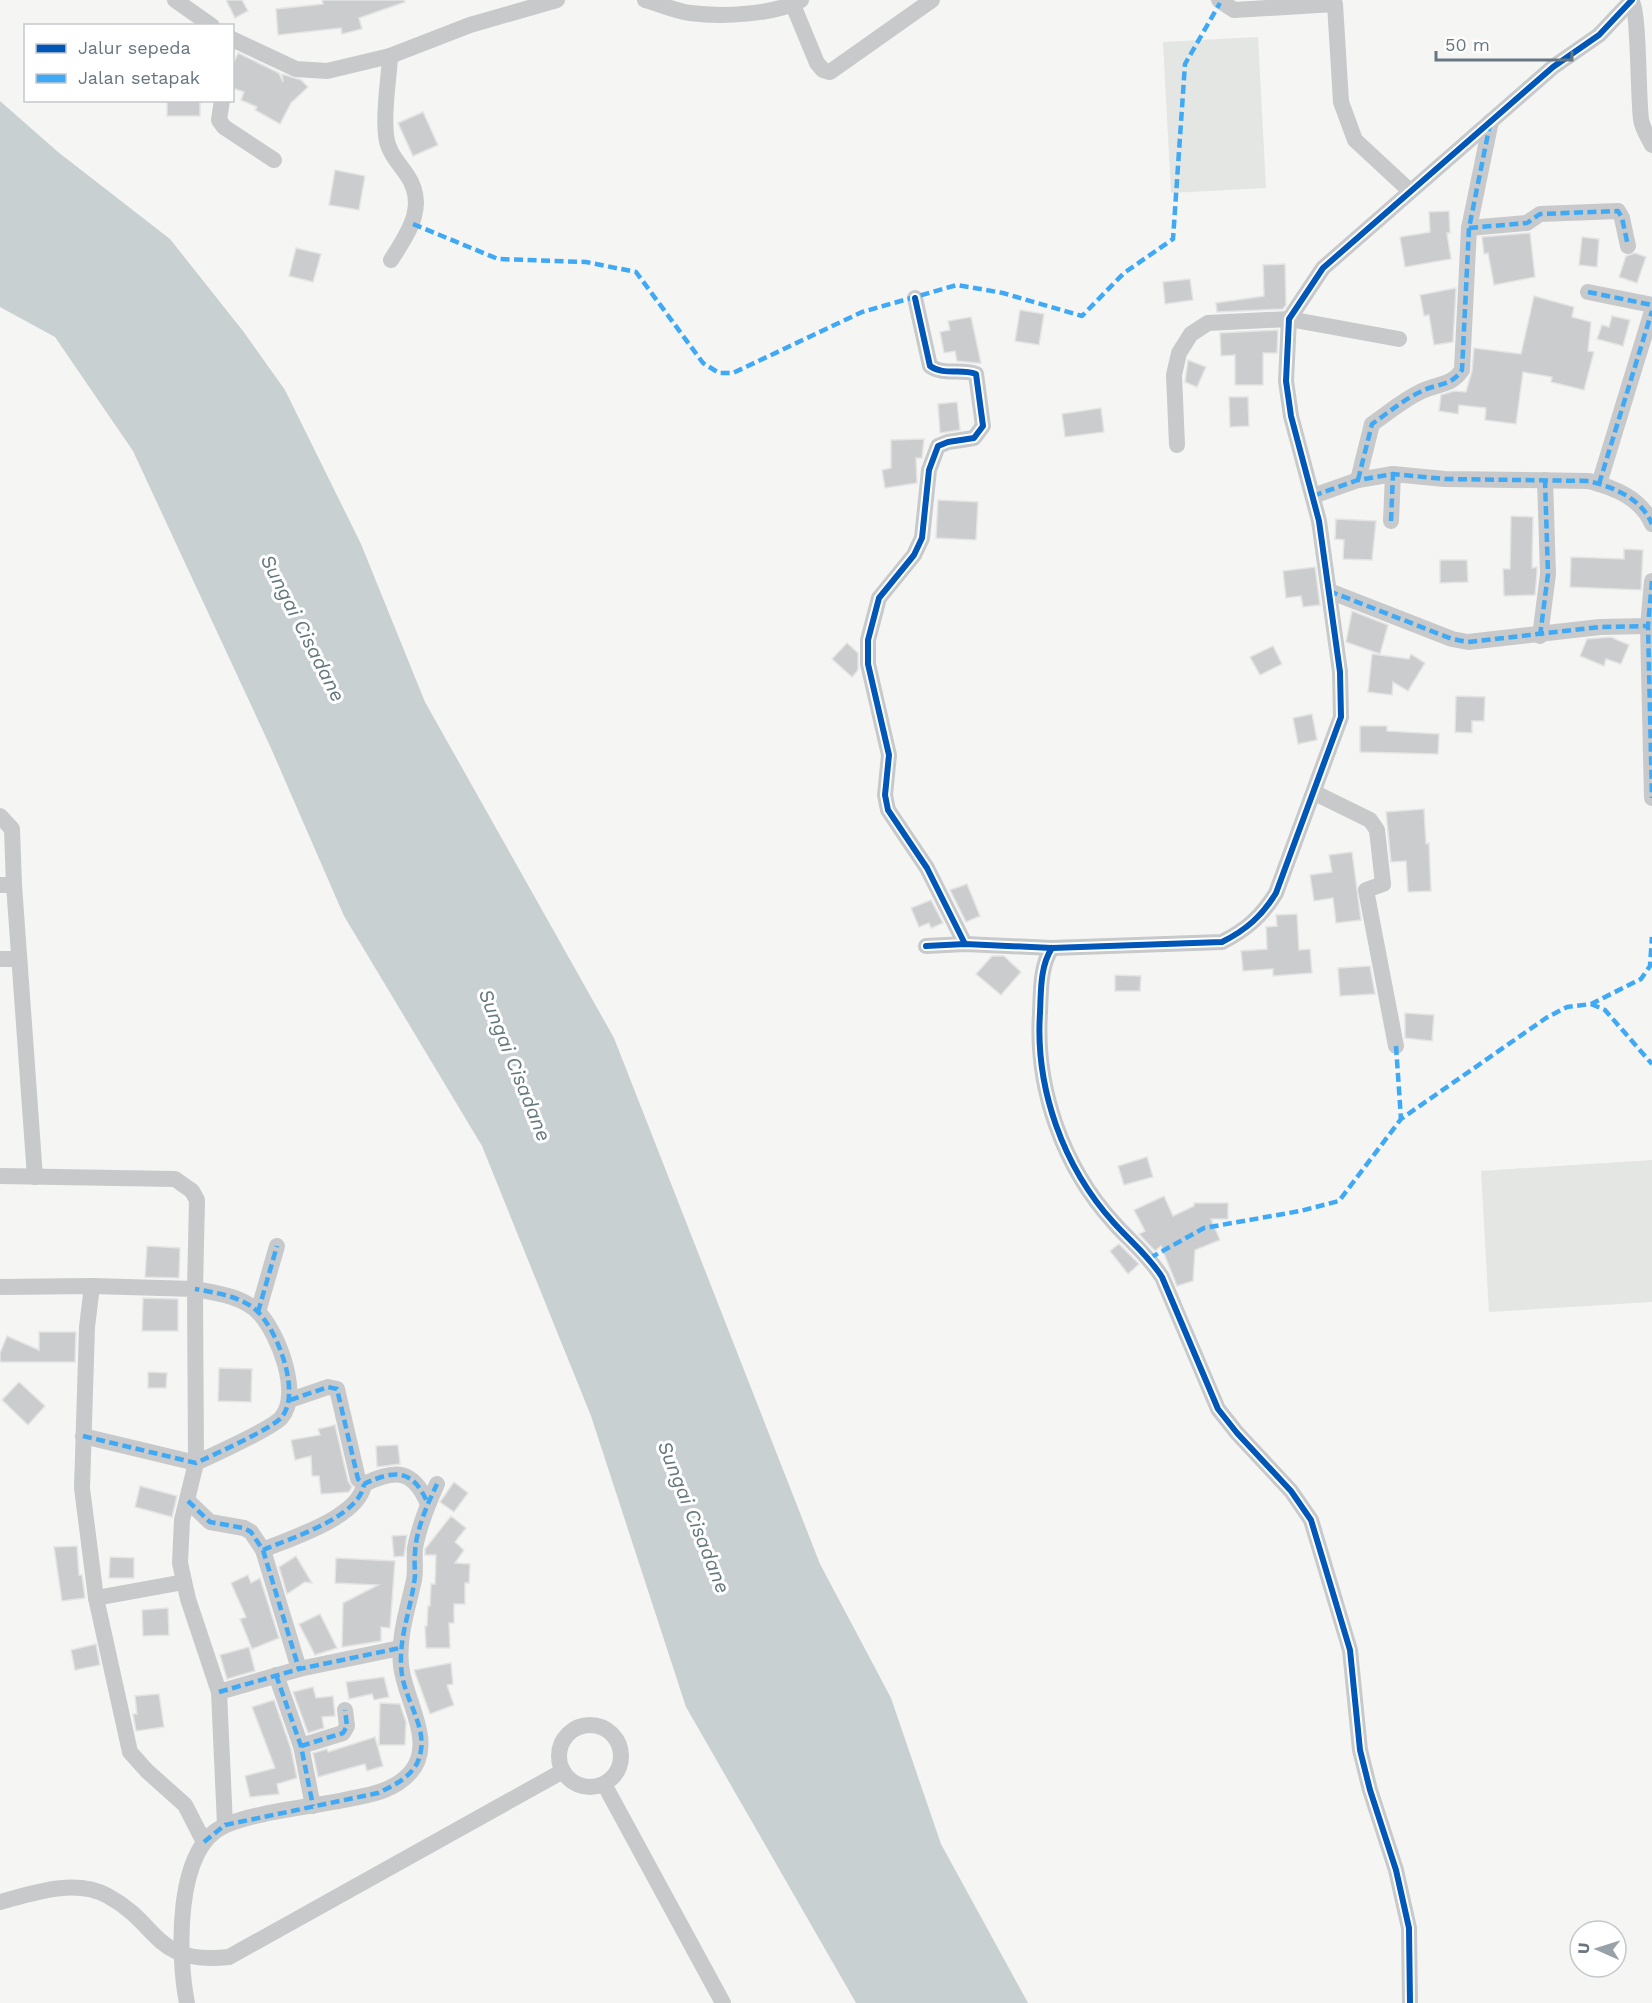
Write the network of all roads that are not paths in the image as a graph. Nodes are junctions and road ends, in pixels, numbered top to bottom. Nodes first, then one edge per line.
1 (175, 0) edge
2 (557, 0) edge
3 (645, 0) edge
4 (932, 0) edge
5 (1219, 0) edge
6 (1632, 1) edge
7 (788, 3) edge
8 (209, 24) edge
9 (234, 40) edge
10 (390, 56) junction
11 (222, 102) edge
12 (1491, 121) junction
13 (1652, 145) edge
14 (274, 160) dead end
15 (1410, 191) junction
16 (1469, 228) junction
17 (1628, 246) dead end
18 (391, 260) dead end
19 (1588, 292) dead end
20 (915, 298) dead end
21 (1652, 305) edge
22 (1652, 311) edge
23 (1289, 319) junction
24 (1399, 339) dead end
25 (1176, 445) dead end
26 (1393, 474) junction
27 (1358, 480) junction
28 (1545, 480) junction
29 (1599, 484) junction
30 (1313, 496) junction
31 (1391, 521) dead end
32 (1652, 524) edge
33 (1652, 581) edge
34 (1329, 591) junction
35 (1648, 626) junction
36 (1540, 636) junction
37 (1315, 793) junction
38 (1652, 798) edge
39 (0, 816) edge
40 (7, 885) edge
41 (965, 944) junction
42 (926, 946) dead end
43 (1052, 948) junction
44 (0, 959) edge
45 (19, 959) junction
46 (1396, 1046) dead end
47 (0, 1176) edge
48 (35, 1177) junction
49 (277, 1246) dead end
50 (92, 1286) junction
51 (0, 1287) edge
52 (195, 1289) junction
53 (258, 1312) junction
54 (290, 1400) junction
55 (83, 1436) junction
56 (196, 1463) junction
57 (364, 1484) junction
58 (437, 1484) dead end
59 (188, 1501) junction
60 (428, 1504) junction
61 (263, 1550) junction
62 (184, 1582) junction
63 (96, 1598) junction
64 (400, 1648) junction
65 (299, 1669) junction
66 (276, 1676) junction
67 (219, 1692) junction
68 (345, 1710) dead end
69 (301, 1746) junction
70 (563, 1771) junction
71 (604, 1784) junction
72 (313, 1806) junction
73 (225, 1825) junction
74 (204, 1842) junction
75 (0, 1902) edge
76 (1410, 1995) edge
77 (187, 2003) edge
78 (723, 2003) edge

1 - 8 street
2 - 10 street
3 - 7 street
4 - 7 street
5 - 15 street
6 - 12 street
6 - 13 street
9 - 10 street
10 - 18 street
11 - 14 street
12 - 15 street
12 - 16 street
15 - 23 street
16 - 17 street
16 - 27 street
19 - 21 street
20 - 41 street
22 - 29 street
23 - 24 street
23 - 25 street
23 - 30 street
26 - 27 street
26 - 28 street
26 - 31 street
27 - 30 street
28 - 29 street
28 - 36 street
29 - 32 street
30 - 34 street
33 - 35 street
34 - 36 street
34 - 37 street
35 - 36 street
35 - 38 street
37 - 43 street
37 - 46 street
39 - 40 street
40 - 45 street
41 - 42 street
41 - 43 street
43 - 76 street
44 - 45 street
45 - 48 street
47 - 48 street
48 - 52 street
49 - 53 street
50 - 51 street
50 - 52 street
50 - 55 street
52 - 53 street
52 - 56 street
53 - 54 street
54 - 56 street
54 - 57 street
55 - 56 street
55 - 63 street
56 - 59 street
57 - 60 street
57 - 61 street
58 - 60 street
59 - 61 street
59 - 62 street
60 - 64 street
61 - 65 street
62 - 63 street
62 - 67 street
63 - 74 street
64 - 65 street
64 - 72 street
65 - 66 street
66 - 67 street
66 - 69 street
67 - 73 street
68 - 69 street
69 - 72 street
70 - 71 street
70 - 71 street
70 - 75 street
71 - 78 street
72 - 73 street
73 - 74 street
74 - 77 street

